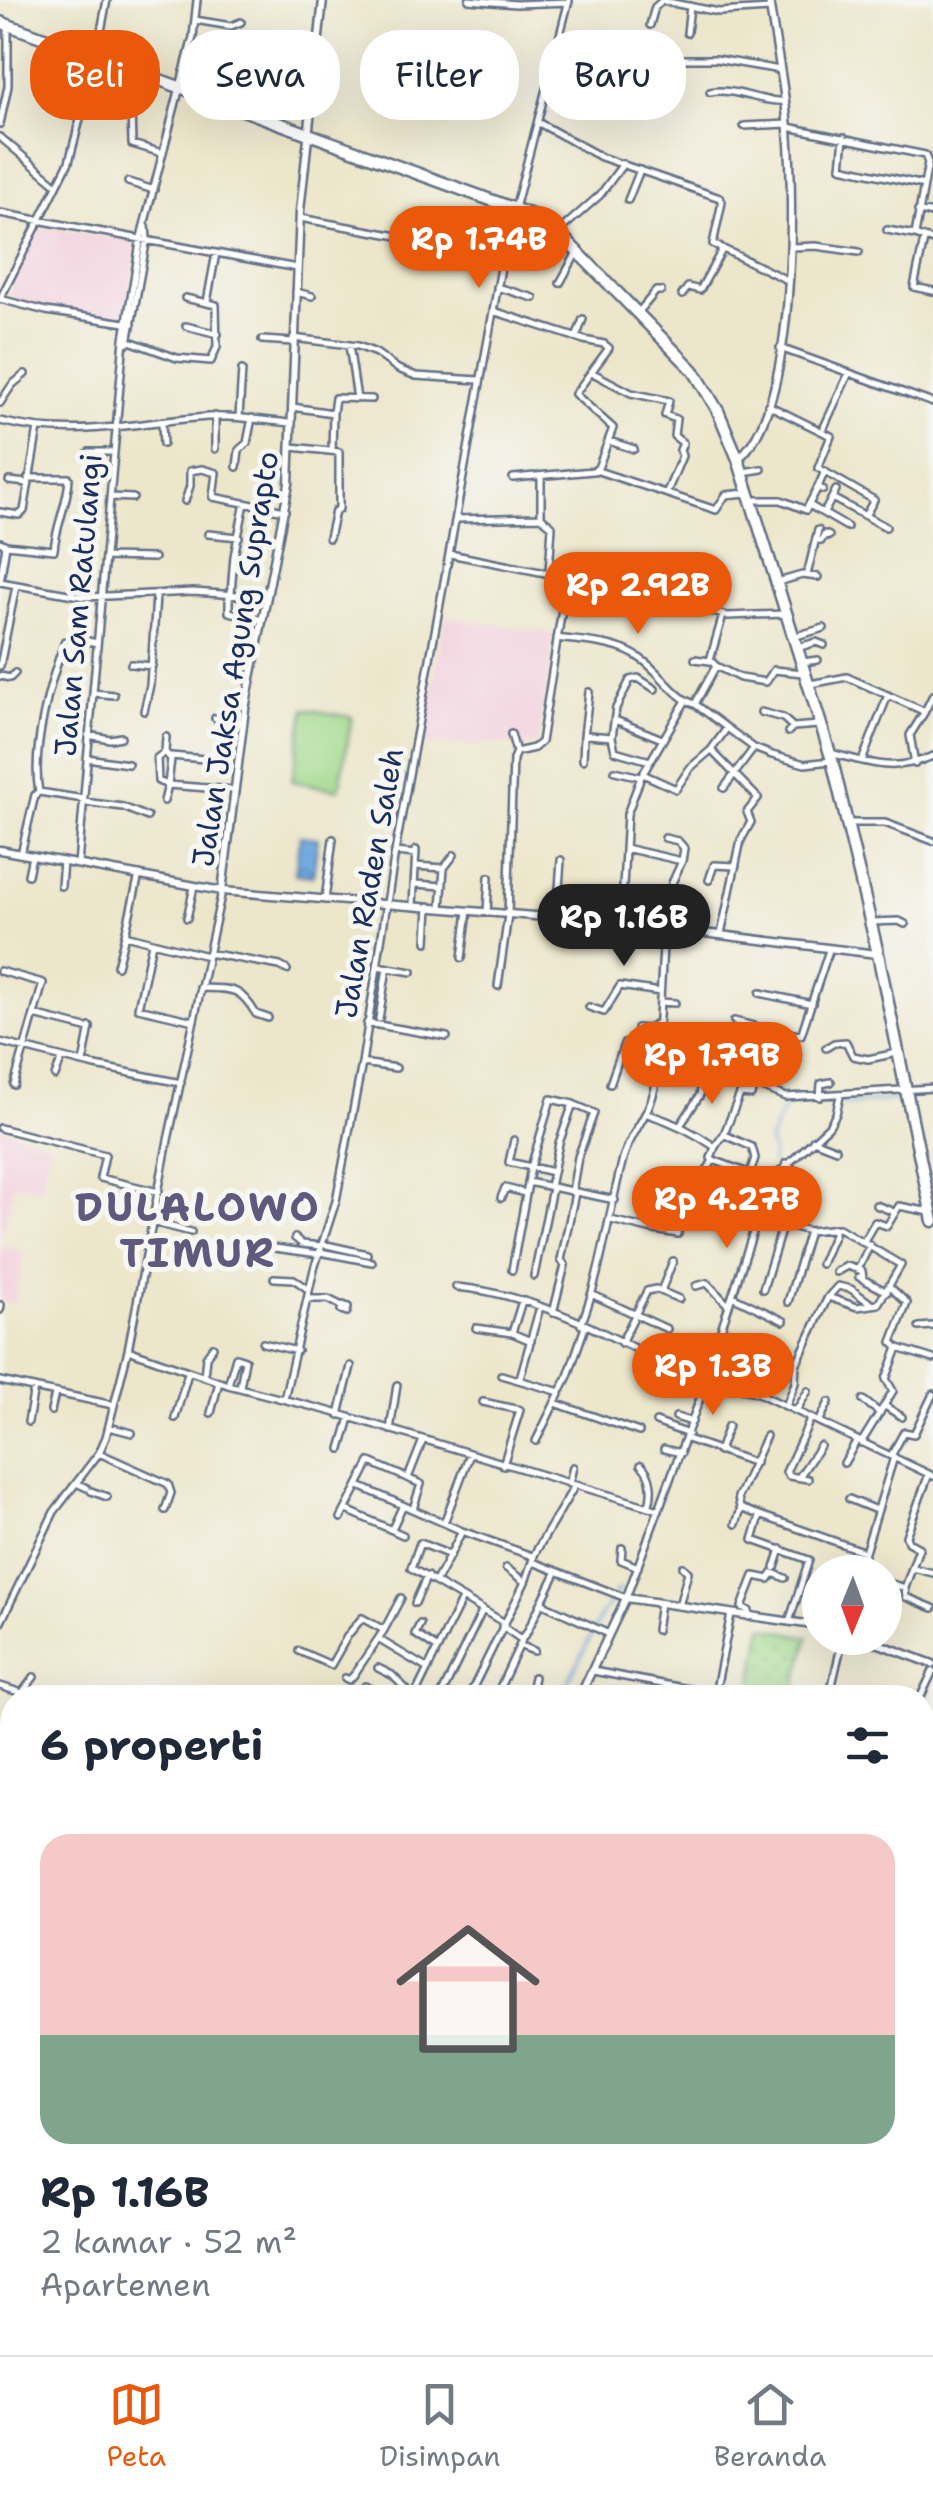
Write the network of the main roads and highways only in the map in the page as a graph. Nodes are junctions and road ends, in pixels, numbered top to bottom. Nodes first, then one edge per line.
1 (3, 21) edge
2 (30, 30) edge
3 (160, 78) edge
4 (932, 1217) edge

1 - 2 highway
3 - 4 highway

